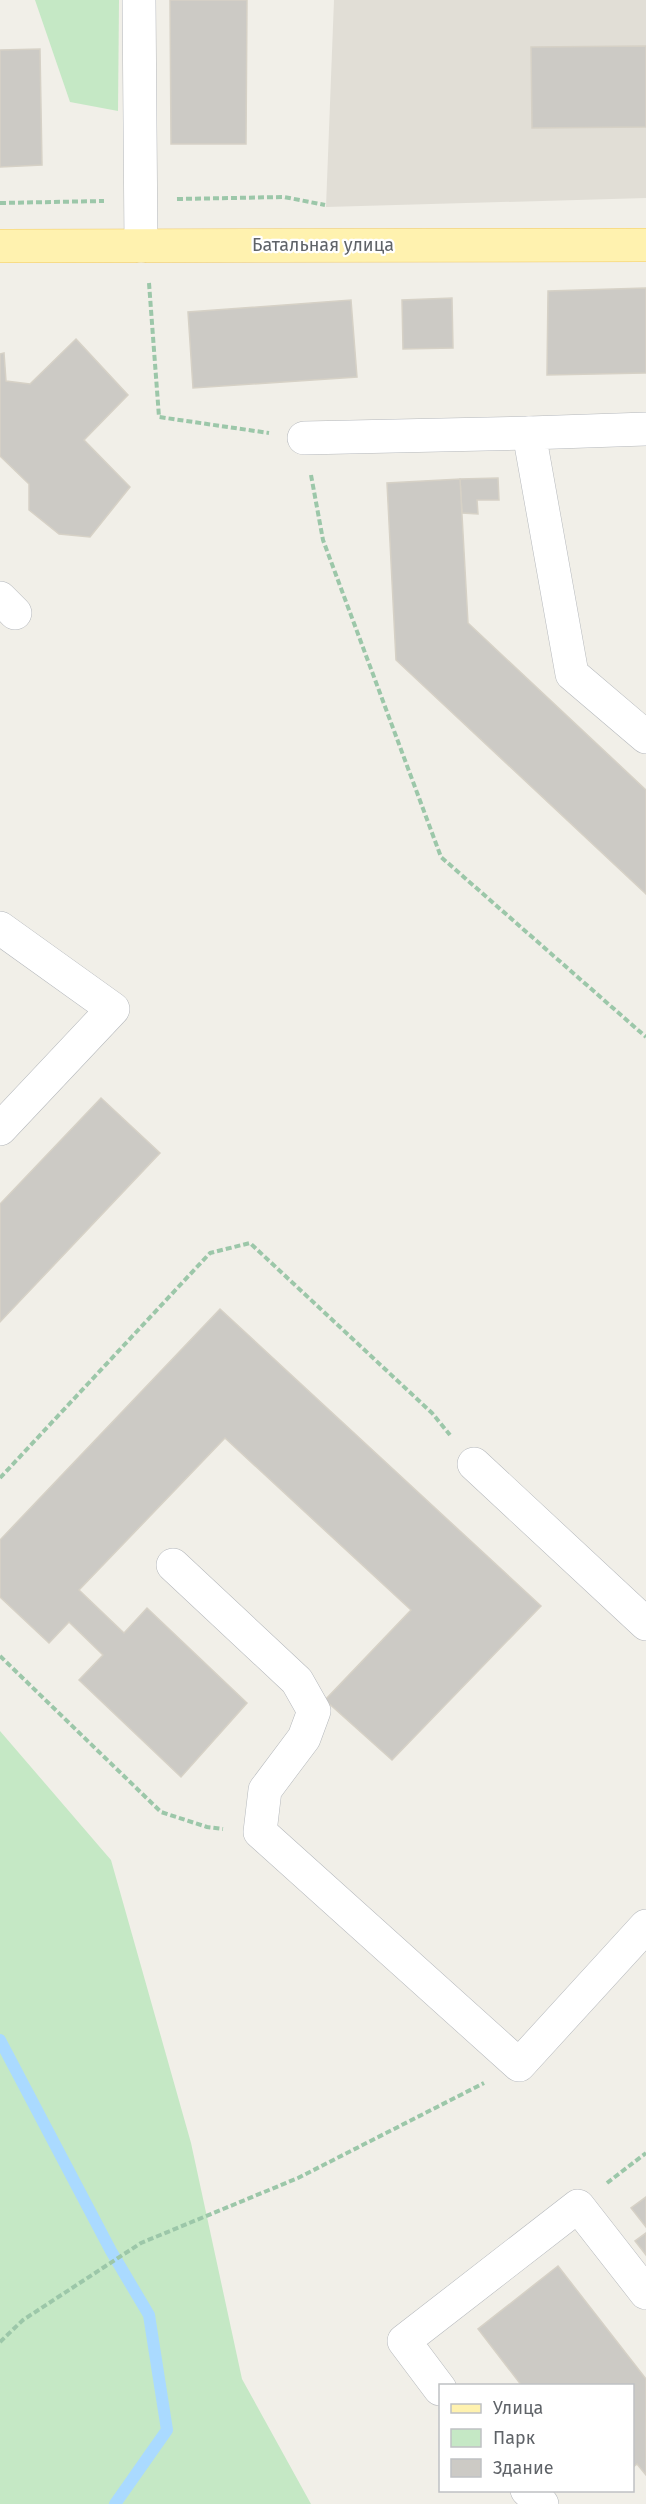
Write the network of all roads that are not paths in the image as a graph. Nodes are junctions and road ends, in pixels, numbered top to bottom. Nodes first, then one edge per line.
1 (139, 0) edge
2 (646, 245) edge
3 (0, 246) edge
4 (141, 246) junction
5 (646, 429) edge
6 (529, 433) junction
7 (304, 438) road end
8 (646, 736) edge
9 (0, 928) edge
10 (0, 1129) edge
11 (474, 1464) road end
12 (173, 1565) dead end
13 (646, 1624) edge
14 (646, 1926) edge
15 (646, 2293) edge
16 (439, 2386) edge
17 (529, 2492) edge
18 (542, 2504) edge

1 - 4 street
2 - 4 main road, Батальная улица
3 - 4 main road, Батальная улица
5 - 6 street
6 - 7 street
6 - 8 street
9 - 10 street
11 - 13 street
12 - 14 street
15 - 16 street
17 - 18 street

